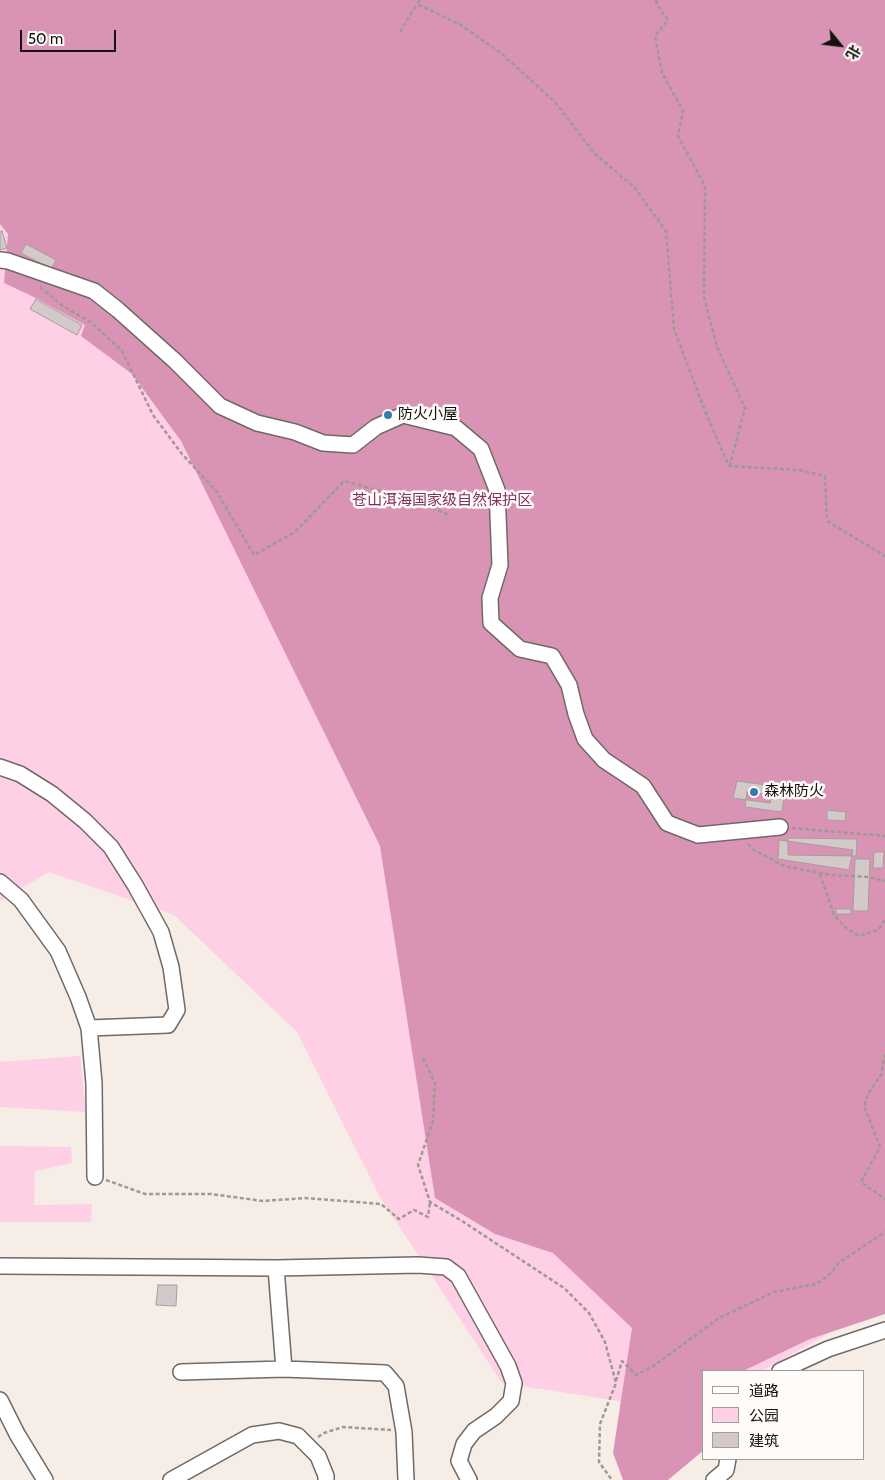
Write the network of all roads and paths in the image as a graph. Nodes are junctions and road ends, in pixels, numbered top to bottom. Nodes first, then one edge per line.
1 (420, 0) edge
2 (656, 0) edge
3 (417, 4) junction
4 (400, 32) dead end
5 (0, 260) edge
6 (36, 283) dead end
7 (729, 466) junction
8 (449, 515) dead end
9 (885, 556) edge
10 (0, 767) edge
11 (780, 826) joint
12 (734, 832) junction
13 (885, 836) edge
14 (820, 873) junction
15 (885, 881) edge
16 (0, 882) edge
17 (885, 920) edge
18 (89, 1028) junction
19 (885, 1054) edge
20 (423, 1058) dead end
21 (95, 1177) joint
22 (885, 1199) edge
23 (430, 1202) junction
24 (885, 1232) edge
25 (0, 1266) edge
26 (276, 1268) junction
27 (885, 1330) edge
28 (284, 1369) junction
29 (782, 1370) edge
30 (181, 1372) dead end
31 (616, 1382) junction
32 (0, 1400) edge
33 (404, 1432) junction
34 (307, 1445) junction
35 (728, 1460) edge
36 (45, 1480) edge
37 (171, 1480) edge
38 (326, 1480) edge
39 (406, 1480) edge
40 (469, 1480) edge
41 (612, 1480) edge
42 (714, 1480) edge

1 - 3 path
2 - 7 path
3 - 4 path
3 - 7 path
5 - 12 street
6 - 8 path
7 - 9 path
10 - 18 street
11 - 12 street
11 - 13 path
12 - 14 path
14 - 15 path
14 - 17 path
16 - 18 street
18 - 21 street
19 - 22 path
20 - 23 path
21 - 23 path
23 - 31 path
24 - 31 path
25 - 26 street
26 - 28 street
26 - 40 street
27 - 29 street
28 - 30 street
28 - 33 street
31 - 41 path
32 - 36 street
33 - 34 path
33 - 39 street
34 - 37 street
34 - 38 street
35 - 42 street

